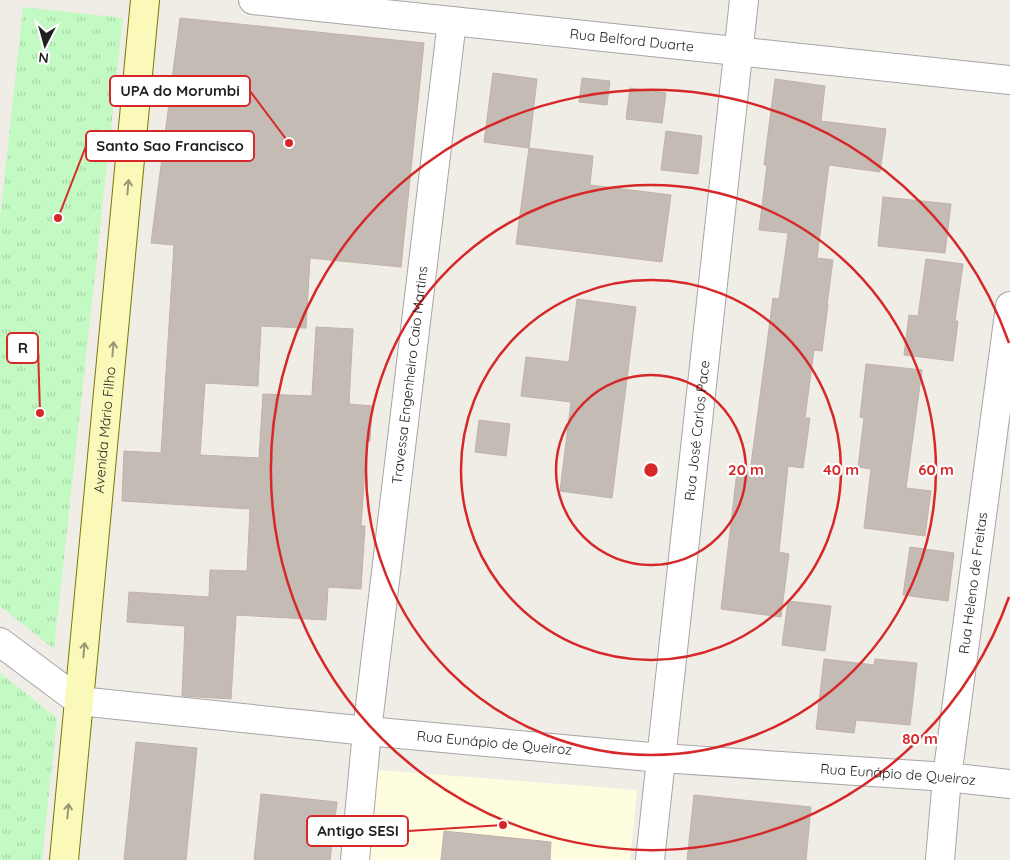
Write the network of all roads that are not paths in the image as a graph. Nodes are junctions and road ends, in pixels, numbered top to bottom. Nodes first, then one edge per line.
1 (146, 0) edge
2 (253, 0) edge
3 (744, 0) edge
4 (452, 21) junction
5 (738, 51) junction
6 (1010, 80) edge
7 (1010, 306) edge
8 (0, 642) edge
9 (79, 701) junction
10 (368, 732) junction
11 (661, 758) junction
12 (947, 777) junction
13 (1010, 784) edge
14 (64, 860) edge
15 (355, 860) edge
16 (650, 860) edge
17 (940, 860) edge

9 -> 1 main road, Avenida Mário Filho
2 - 4 street, Rua Belford Duarte
3 - 5 street, Rua José Carlos Pace
4 - 5 street, Rua Belford Duarte
4 - 10 street, Travessa Engenheiro Caio Martins
5 - 6 street, Rua Belford Duarte
5 - 11 street, Rua José Carlos Pace
7 - 12 street, Rua Heleno de Freitas
8 - 9 street
9 - 10 street, Rua Eunápio de Queiroz
14 -> 9 main road, Avenida Mário Filho
10 - 11 street, Rua Eunápio de Queiroz
10 - 15 street, Travessa Engenheiro Caio Martins
11 - 12 street, Rua Eunápio de Queiroz
11 - 16 street, Rua José Carlos Pace
12 - 13 street, Rua Eunápio de Queiroz
12 - 17 street, Rua Heleno de Freitas

